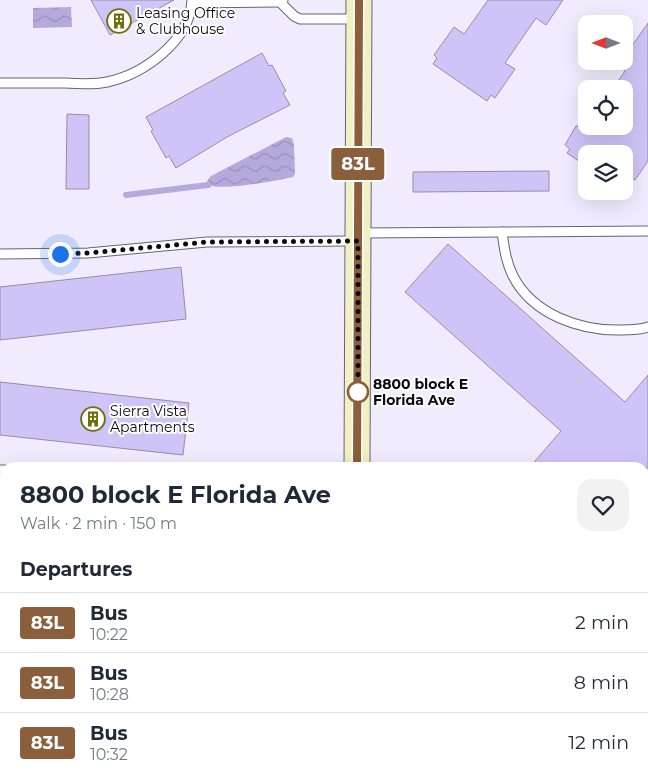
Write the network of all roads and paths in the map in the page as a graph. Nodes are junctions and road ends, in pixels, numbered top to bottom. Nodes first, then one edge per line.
1 (282, 1) edge
2 (192, 2) edge
3 (359, 9) edge
4 (0, 83) edge
5 (648, 231) edge
6 (502, 232) junction
7 (358, 237) junction
8 (0, 254) edge
9 (648, 327) edge
10 (357, 462) edge

1 - 2 lane
1 - 3 lane
2 - 4 lane
3 - 7 main road
5 - 6 lane
6 - 7 lane
6 - 9 lane
7 - 8 lane
7 - 10 main road

